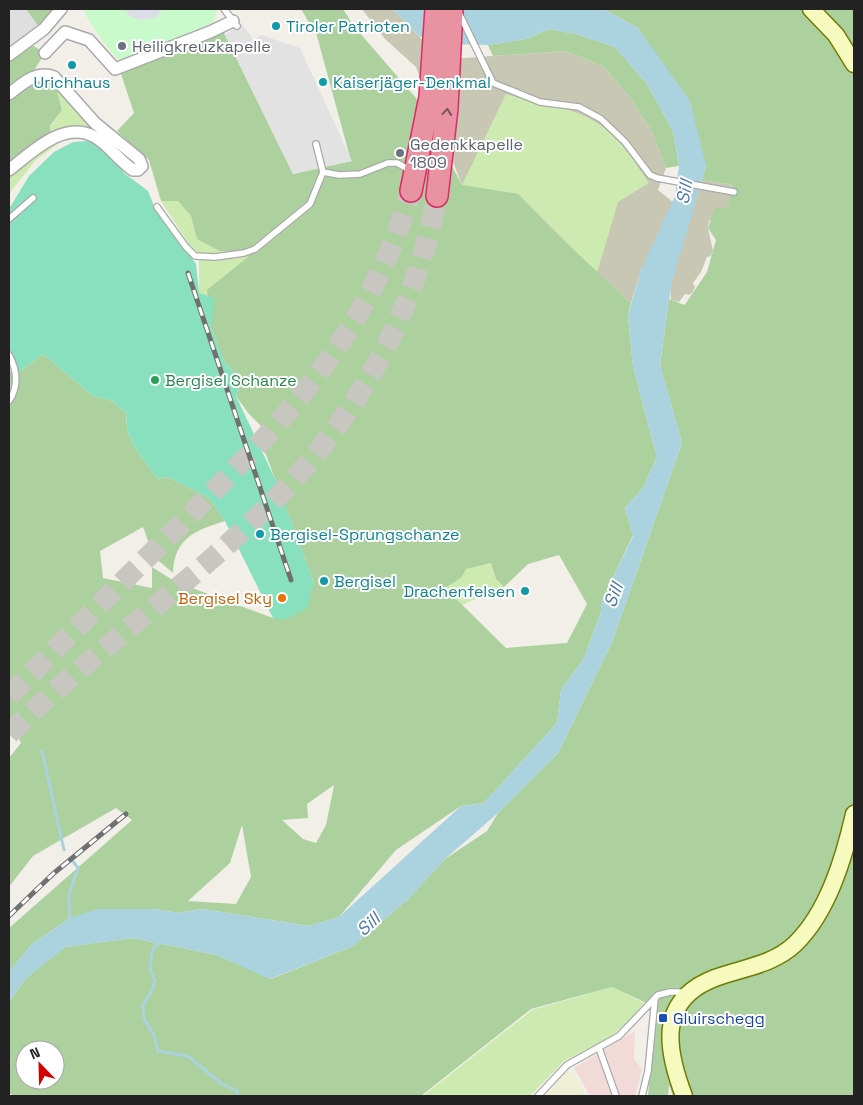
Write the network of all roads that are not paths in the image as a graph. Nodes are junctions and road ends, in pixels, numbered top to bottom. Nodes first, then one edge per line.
1 (61, 9) edge
2 (224, 9) edge
3 (436, 9) edge
4 (452, 9) edge
5 (457, 9) edge
6 (811, 9) edge
7 (235, 23) joint
8 (45, 53) dead end
9 (9, 56) edge
10 (854, 64) edge
11 (9, 94) edge
12 (316, 144) dead end
13 (9, 170) edge
14 (323, 172) junction
15 (415, 174) joint
16 (734, 192) dead end
17 (437, 196) tunnel mouth
18 (33, 198) dead end
19 (157, 207) dead end
20 (9, 219) edge
21 (9, 355) edge
22 (9, 401) edge
23 (854, 814) edge
24 (689, 992) junction
25 (655, 998) junction
26 (599, 1048) junction
27 (538, 1096) edge
28 (616, 1096) edge
29 (642, 1096) edge
30 (684, 1096) edge

1 - 9 street
2 - 7 lane
3 - 15 highway
17 -> 4 highway
5 - 16 lane
6 - 10 main road
7 - 8 street
11 - 13 street
12 - 14 lane
14 - 15 lane
14 - 19 lane
18 - 20 lane
21 - 22 lane
23 - 24 main road
24 - 25 lane
24 - 30 main road
25 - 26 lane
25 - 29 lane
26 - 27 lane
26 - 28 lane

